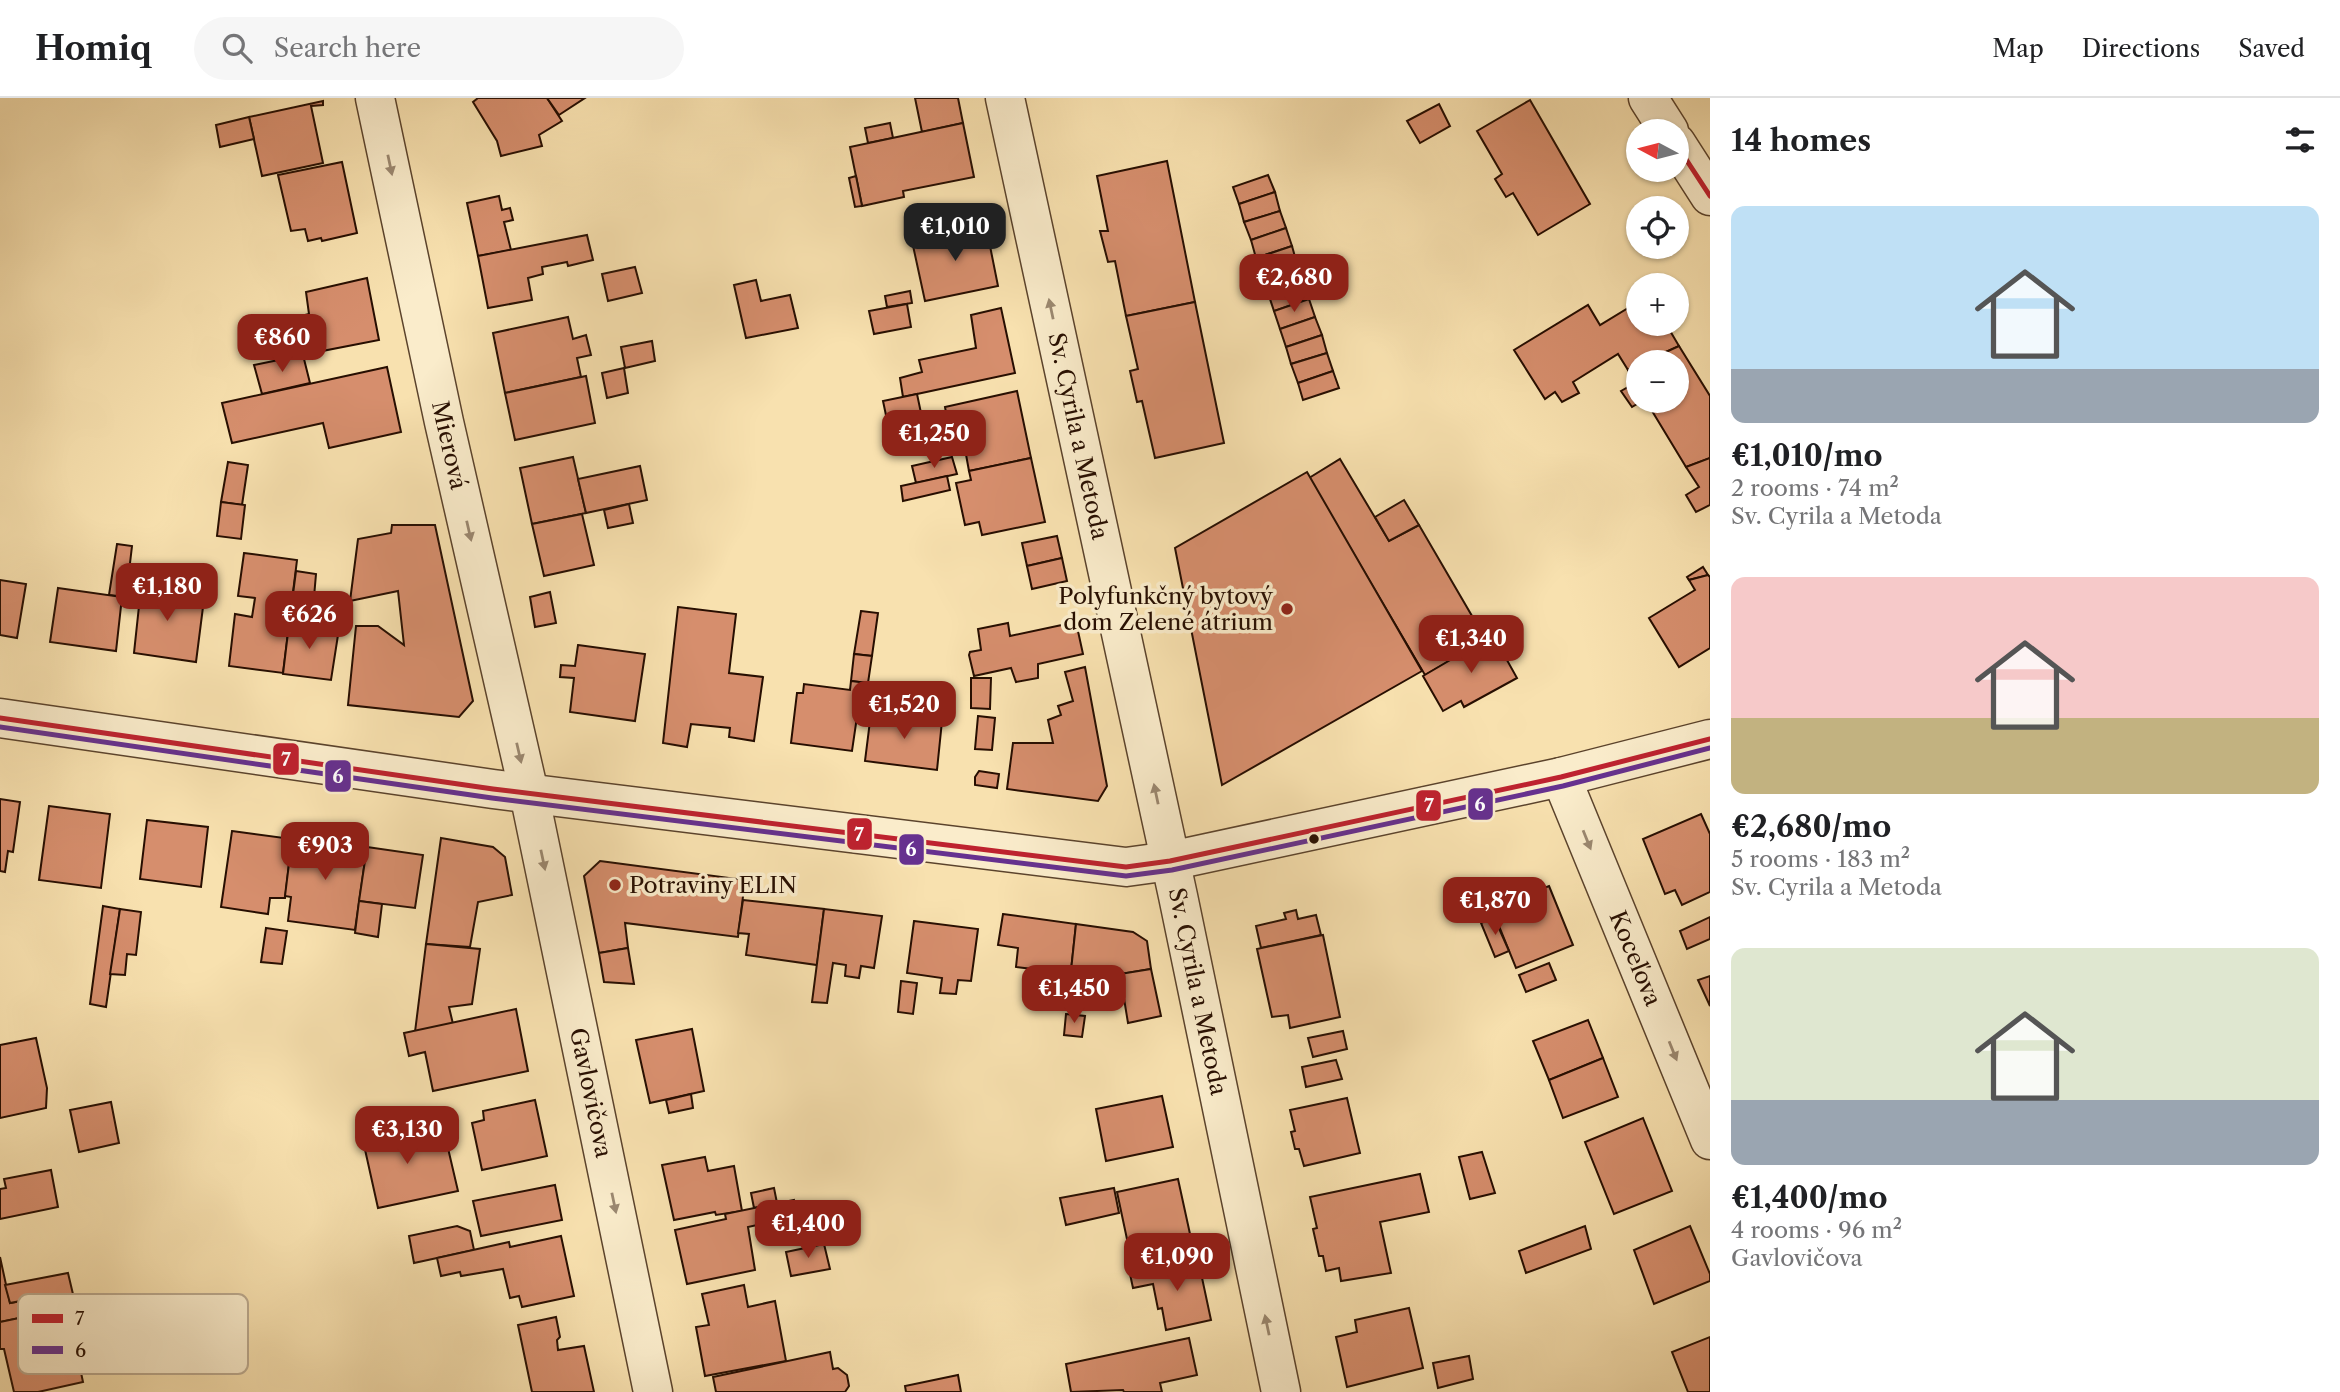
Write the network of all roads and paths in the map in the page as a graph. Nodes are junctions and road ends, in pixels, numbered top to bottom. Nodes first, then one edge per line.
1 (376, 98) edge
2 (1005, 98) edge
3 (1648, 98) edge
4 (1661, 119) edge
5 (1689, 163) edge
6 (1710, 196) edge
7 (0, 718) edge
8 (1710, 739) edge
9 (1561, 777) junction
10 (529, 793) junction
11 (1170, 861) junction
12 (1710, 1140) edge
13 (653, 1392) edge
14 (1281, 1392) edge

1 -> 10 street, Mierová
11 -> 2 street, Sv. Cyrila a Metoda
3 - 4 street
5 - 6 street
7 - 10 street
8 - 9 street
9 - 11 street
9 -> 12 street, Koceľova
10 - 11 street
10 -> 13 street, Gavlovičova
14 -> 11 street, Sv. Cyrila a Metoda

